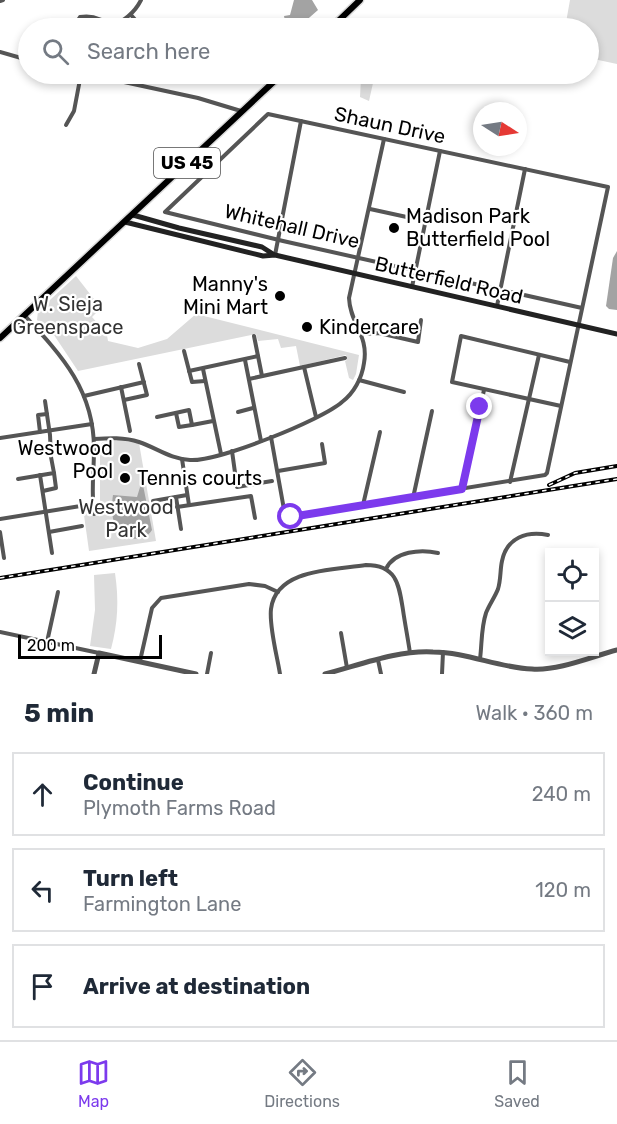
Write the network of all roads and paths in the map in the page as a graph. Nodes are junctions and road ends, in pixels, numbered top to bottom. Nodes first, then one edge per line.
1 (141, 0) edge
2 (360, 0) edge
3 (131, 15) junction
4 (79, 18) edge
5 (96, 18) edge
6 (126, 18) edge
7 (134, 18) edge
8 (341, 18) edge
9 (0, 52) edge
10 (18, 57) edge
11 (79, 84) edge
12 (133, 84) edge
13 (271, 84) edge
14 (241, 111) junction
15 (301, 121) junction
16 (66, 124) dead end
17 (384, 139) junction
18 (440, 151) junction
19 (525, 170) junction
20 (370, 209) junction
21 (171, 213) joint
22 (133, 215) junction
23 (425, 221) junction
24 (125, 222) junction
25 (278, 238) junction
26 (275, 255) junction
27 (359, 258) junction
28 (416, 270) junction
29 (354, 274) junction
30 (412, 287) junction
31 (500, 289) junction
32 (497, 306) junction
33 (582, 308) junction
34 (25, 316) junction
35 (422, 320) dead end
36 (578, 325) junction
37 (362, 334) junction
38 (617, 334) edge
39 (254, 336) dead end
40 (0, 338) edge
41 (184, 351) dead end
42 (538, 355) junction
43 (258, 356) junction
44 (345, 358) dead end
45 (245, 360) junction
46 (570, 362) junction
47 (139, 363) dead end
48 (304, 367) junction
49 (203, 369) junction
50 (189, 372) junction
51 (262, 376) junction
52 (249, 379) junction
53 (359, 380) junction
54 (205, 381) junction
55 (144, 382) junction
56 (121, 387) junction
57 (484, 390) junction
58 (404, 392) dead end
59 (84, 396) junction
60 (528, 399) junction
61 (124, 400) junction
62 (45, 401) dead end
63 (561, 406) junction
64 (253, 408) junction
65 (238, 411) dead end
66 (432, 411) dead end
67 (176, 413) junction
68 (47, 414) junction
69 (157, 417) dead end
70 (316, 417) junction
71 (213, 421) junction
72 (92, 424) junction
73 (192, 425) junction
74 (49, 430) junction
75 (130, 431) dead end
76 (40, 432) junction
77 (380, 432) dead end
78 (271, 437) junction
79 (0, 438) edge
80 (94, 439) junction
81 (261, 442) junction
82 (322, 444) dead end
83 (232, 451) junction
84 (221, 454) junction
85 (182, 459) junction
86 (278, 471) junction
87 (54, 473) junction
88 (40, 475) junction
89 (18, 478) dead end
90 (272, 481) dead end
91 (510, 482) junction
92 (250, 485) junction
93 (237, 487) junction
94 (462, 489) junction
95 (43, 491) junction
96 (187, 495) junction
97 (251, 496) junction
98 (176, 497) junction
99 (239, 498) junction
100 (413, 498) junction
101 (153, 501) dead end
102 (93, 504) junction
103 (189, 505) junction
104 (363, 506) junction
105 (177, 507) junction
106 (46, 511) junction
107 (94, 514) dead end
108 (255, 518) dead end
109 (0, 519) edge
110 (82, 526) dead end
111 (181, 529) dead end
112 (50, 532) junction
113 (0, 534) edge
114 (548, 535) dead end
115 (52, 553) dead end
116 (438, 553) dead end
117 (4, 558) dead end
118 (386, 569) junction
119 (58, 592) dead end
120 (278, 592) junction
121 (0, 632) edge
122 (341, 633) dead end
123 (47, 642) junction
124 (617, 650) edge
125 (443, 652) junction
126 (99, 653) junction
127 (211, 653) dead end
128 (410, 653) junction
129 (480, 659) junction
130 (378, 660) junction
131 (140, 662) junction
132 (347, 668) junction
133 (94, 674) edge
134 (196, 674) edge
135 (207, 674) edge
136 (280, 674) edge
137 (325, 674) edge
138 (381, 674) edge
139 (442, 674) edge

1 - 3 street
2 - 8 main road
3 - 6 street
3 - 7 street
4 - 5 street
9 - 10 street
11 - 16 street
12 - 14 street
13 - 14 main road, US 45
14 - 22 main road, US 45
15 - 17 street, Shaun Drive
15 - 21 street, Shaun Drive
15 - 25 street
17 - 18 street, Shaun Drive
17 - 20 street
18 - 19 street, Shaun Drive
18 - 23 street
19 - 31 street
19 - 33 street, Shaun Drive
20 - 23 street
20 - 27 street
21 - 25 street, Whitehall Drive
22 - 24 main road, US 45
22 - 26 main road, Butterfield Road
23 - 28 street
24 - 26 main road, Butterfield Road
24 - 34 main road, US 45
25 - 26 street
25 - 27 street, Whitehall Drive
26 - 29 main road, Butterfield Road
27 - 28 street, Whitehall Drive
27 - 29 street
28 - 30 street
28 - 31 street, Whitehall Drive
29 - 30 main road, Butterfield Road
29 - 37 street
30 - 32 main road, Butterfield Road
31 - 32 street
31 - 33 street, Whitehall Drive
32 - 36 main road, Butterfield Road
33 - 36 street
34 - 40 main road, US 45
34 - 59 street
35 - 37 street
36 - 38 main road, Butterfield Road
36 - 46 street
37 - 53 street
39 - 43 street
41 - 50 street
42 - 46 street
42 - 57 street
42 - 60 street
43 - 45 street
43 - 51 street
44 - 48 street
45 - 49 street
45 - 52 street
46 - 63 street
47 - 55 street
48 - 51 street
48 - 70 street
49 - 50 street
49 - 54 street
50 - 54 street
51 - 52 street
52 - 64 street
53 - 58 street
53 - 70 street
54 - 71 street
55 - 56 street
55 - 61 street
56 - 59 street
56 - 61 street
57 - 60 street
57 - 94 street
59 - 72 street
60 - 63 street
60 - 91 street
61 - 75 street
62 - 68 street
63 - 91 street
64 - 65 street
64 - 81 street
66 - 100 street
67 - 69 street
67 - 73 street
67 - 73 street
68 - 74 street
68 - 76 street
70 - 78 street
71 - 73 street
71 - 84 street
72 - 74 street
72 - 80 street
74 - 76 street
74 - 87 street
76 - 79 street
77 - 104 street
78 - 81 street
78 - 86 street
80 - 85 street
80 - 102 street
81 - 83 street
82 - 86 street
83 - 84 street
83 - 93 street
84 - 85 street
85 - 96 street
86 - 104 street
87 - 88 street
87 - 95 street
88 - 89 street
88 - 95 street
90 - 92 street
91 - 94 street
92 - 93 street
92 - 97 street
93 - 99 street
94 - 100 street
95 - 106 street
96 - 98 street
96 - 103 street
97 - 99 street
97 - 108 street
98 - 101 street
98 - 105 street
99 - 103 street
100 - 104 street
102 - 106 street
102 - 107 street
103 - 105 street
105 - 111 street
106 - 109 street
106 - 112 street
110 - 112 street
112 - 115 street
113 - 117 street
114 - 129 street
116 - 118 street
118 - 120 street
118 - 128 street
119 - 123 street
120 - 131 street
120 - 136 street
121 - 123 street
122 - 132 street
123 - 126 street
124 - 129 street
125 - 128 street
125 - 129 street
125 - 139 street
126 - 131 street
126 - 133 street
127 - 135 street
128 - 130 street
130 - 132 street
130 - 138 street
131 - 134 street
132 - 137 street

